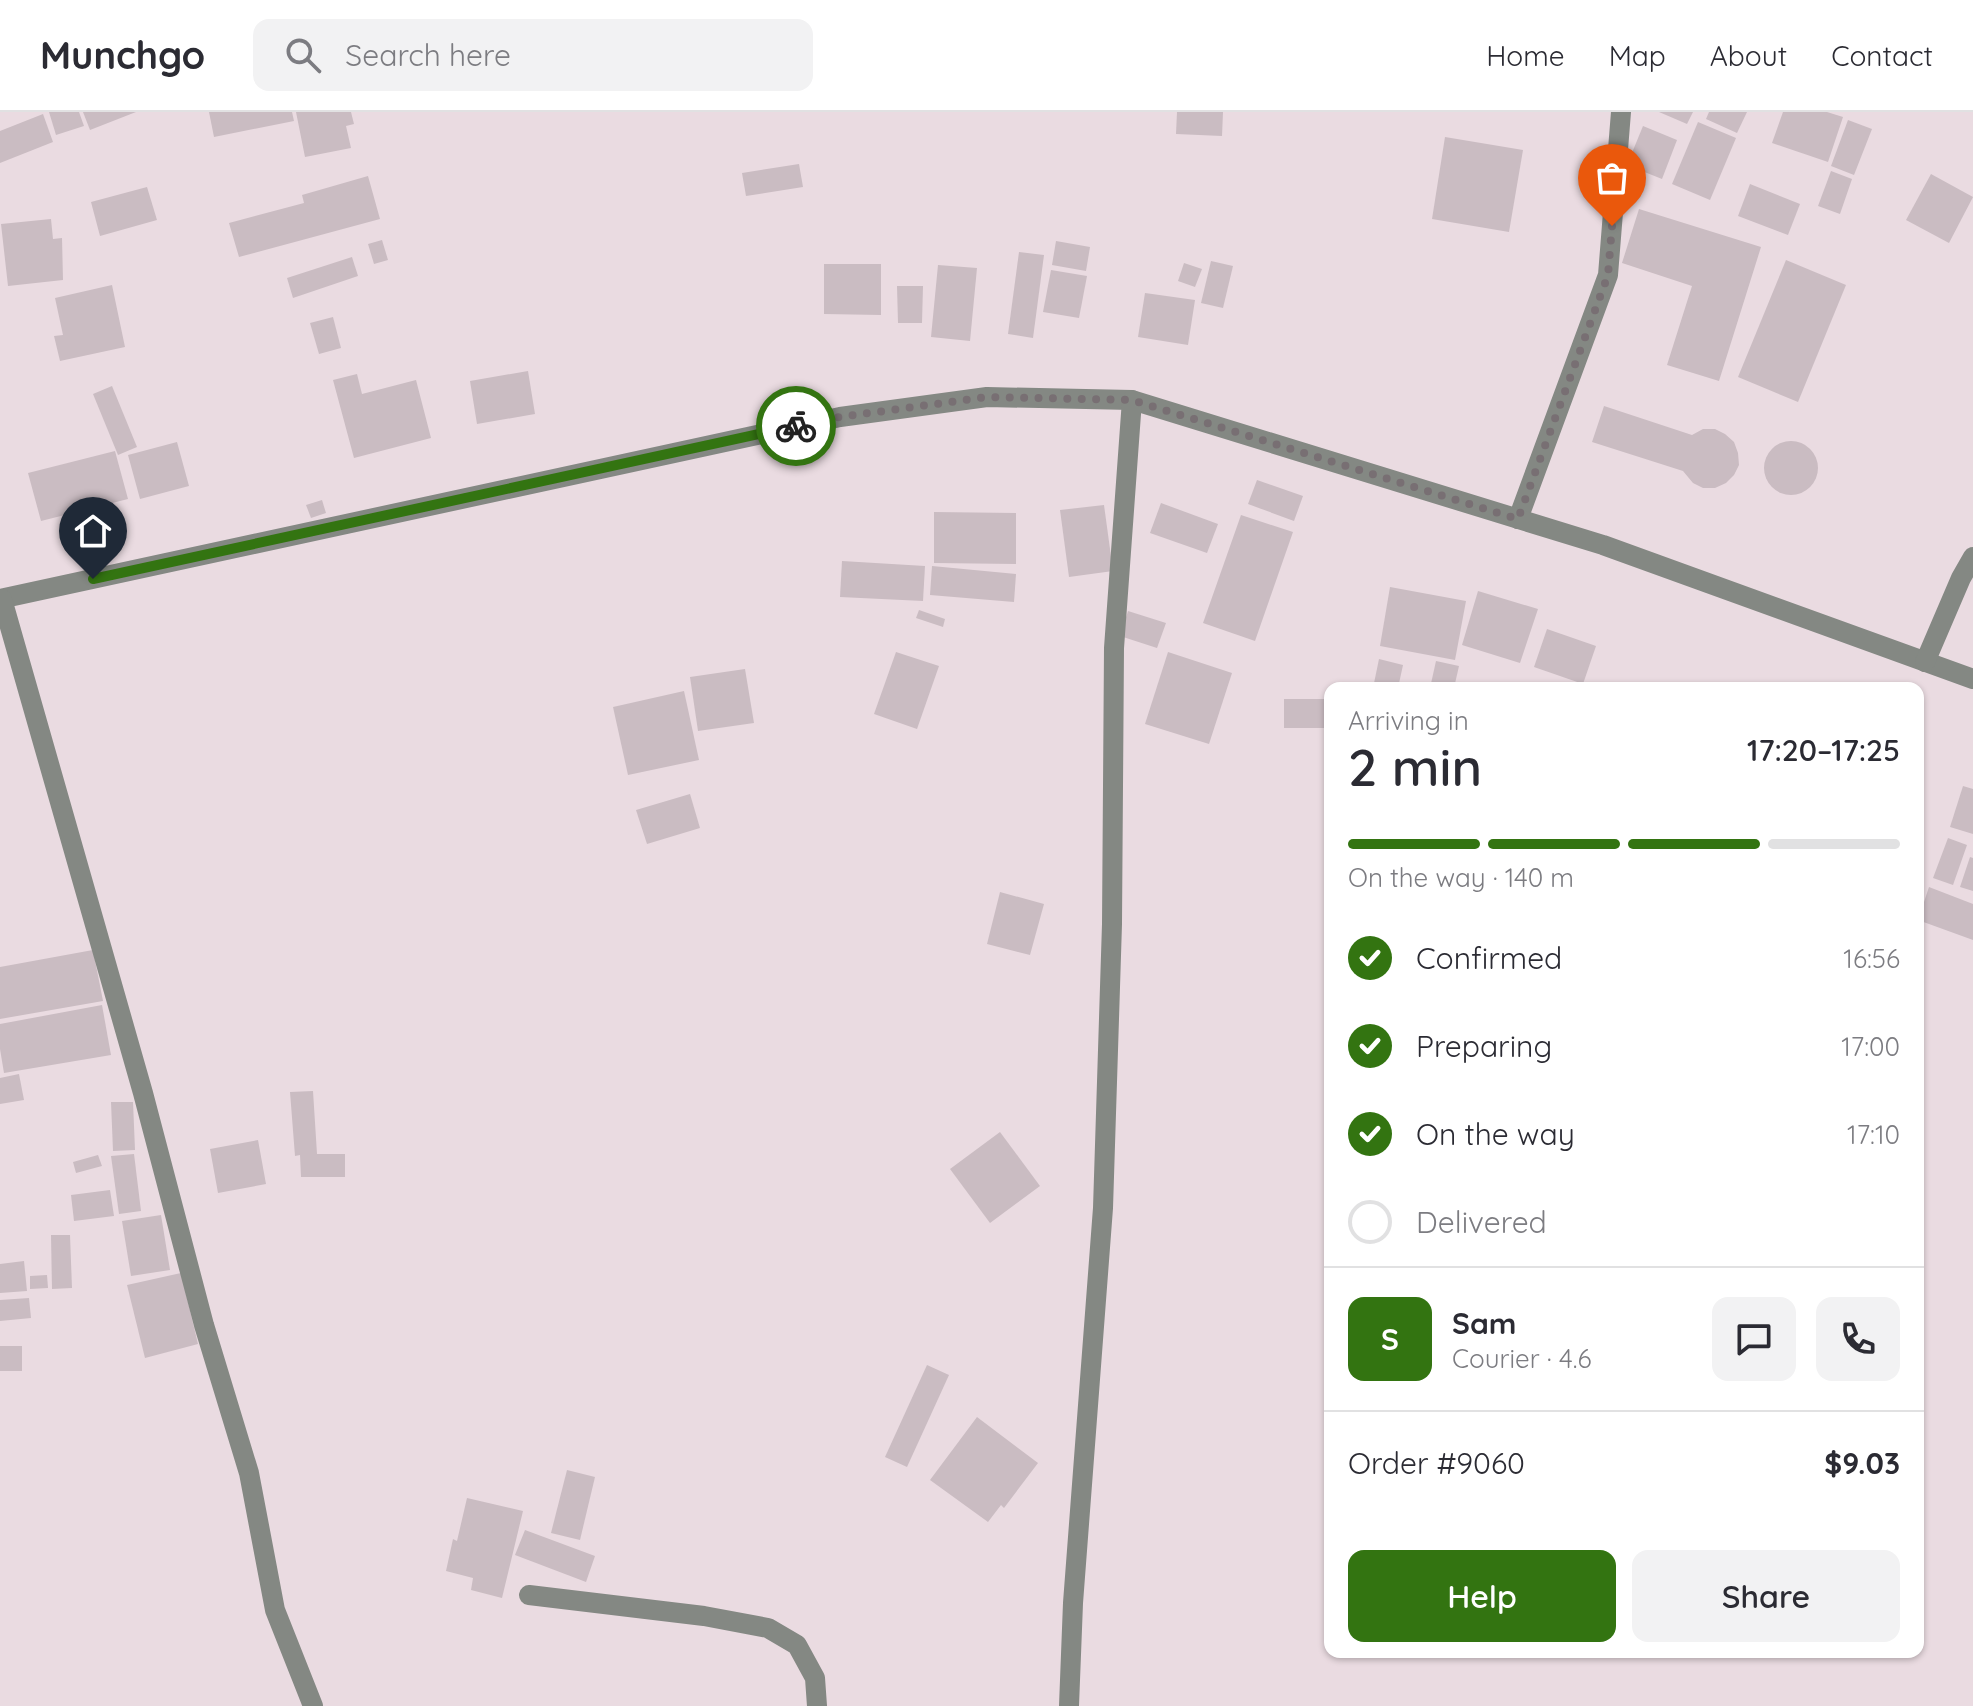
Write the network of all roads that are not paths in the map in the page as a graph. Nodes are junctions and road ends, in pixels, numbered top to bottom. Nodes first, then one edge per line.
1 (1621, 112) edge
2 (1132, 400) junction
3 (1518, 519) junction
4 (1973, 557) edge
5 (1, 599) edge
6 (1925, 662) junction
7 (1973, 679) edge
8 (529, 1595) dead end
9 (313, 1706) edge
10 (817, 1706) edge
11 (1069, 1706) edge

1 - 3 street
2 - 3 street
2 - 5 street
2 - 11 street
3 - 6 street
4 - 6 street
5 - 9 street
6 - 7 street
8 - 10 street

